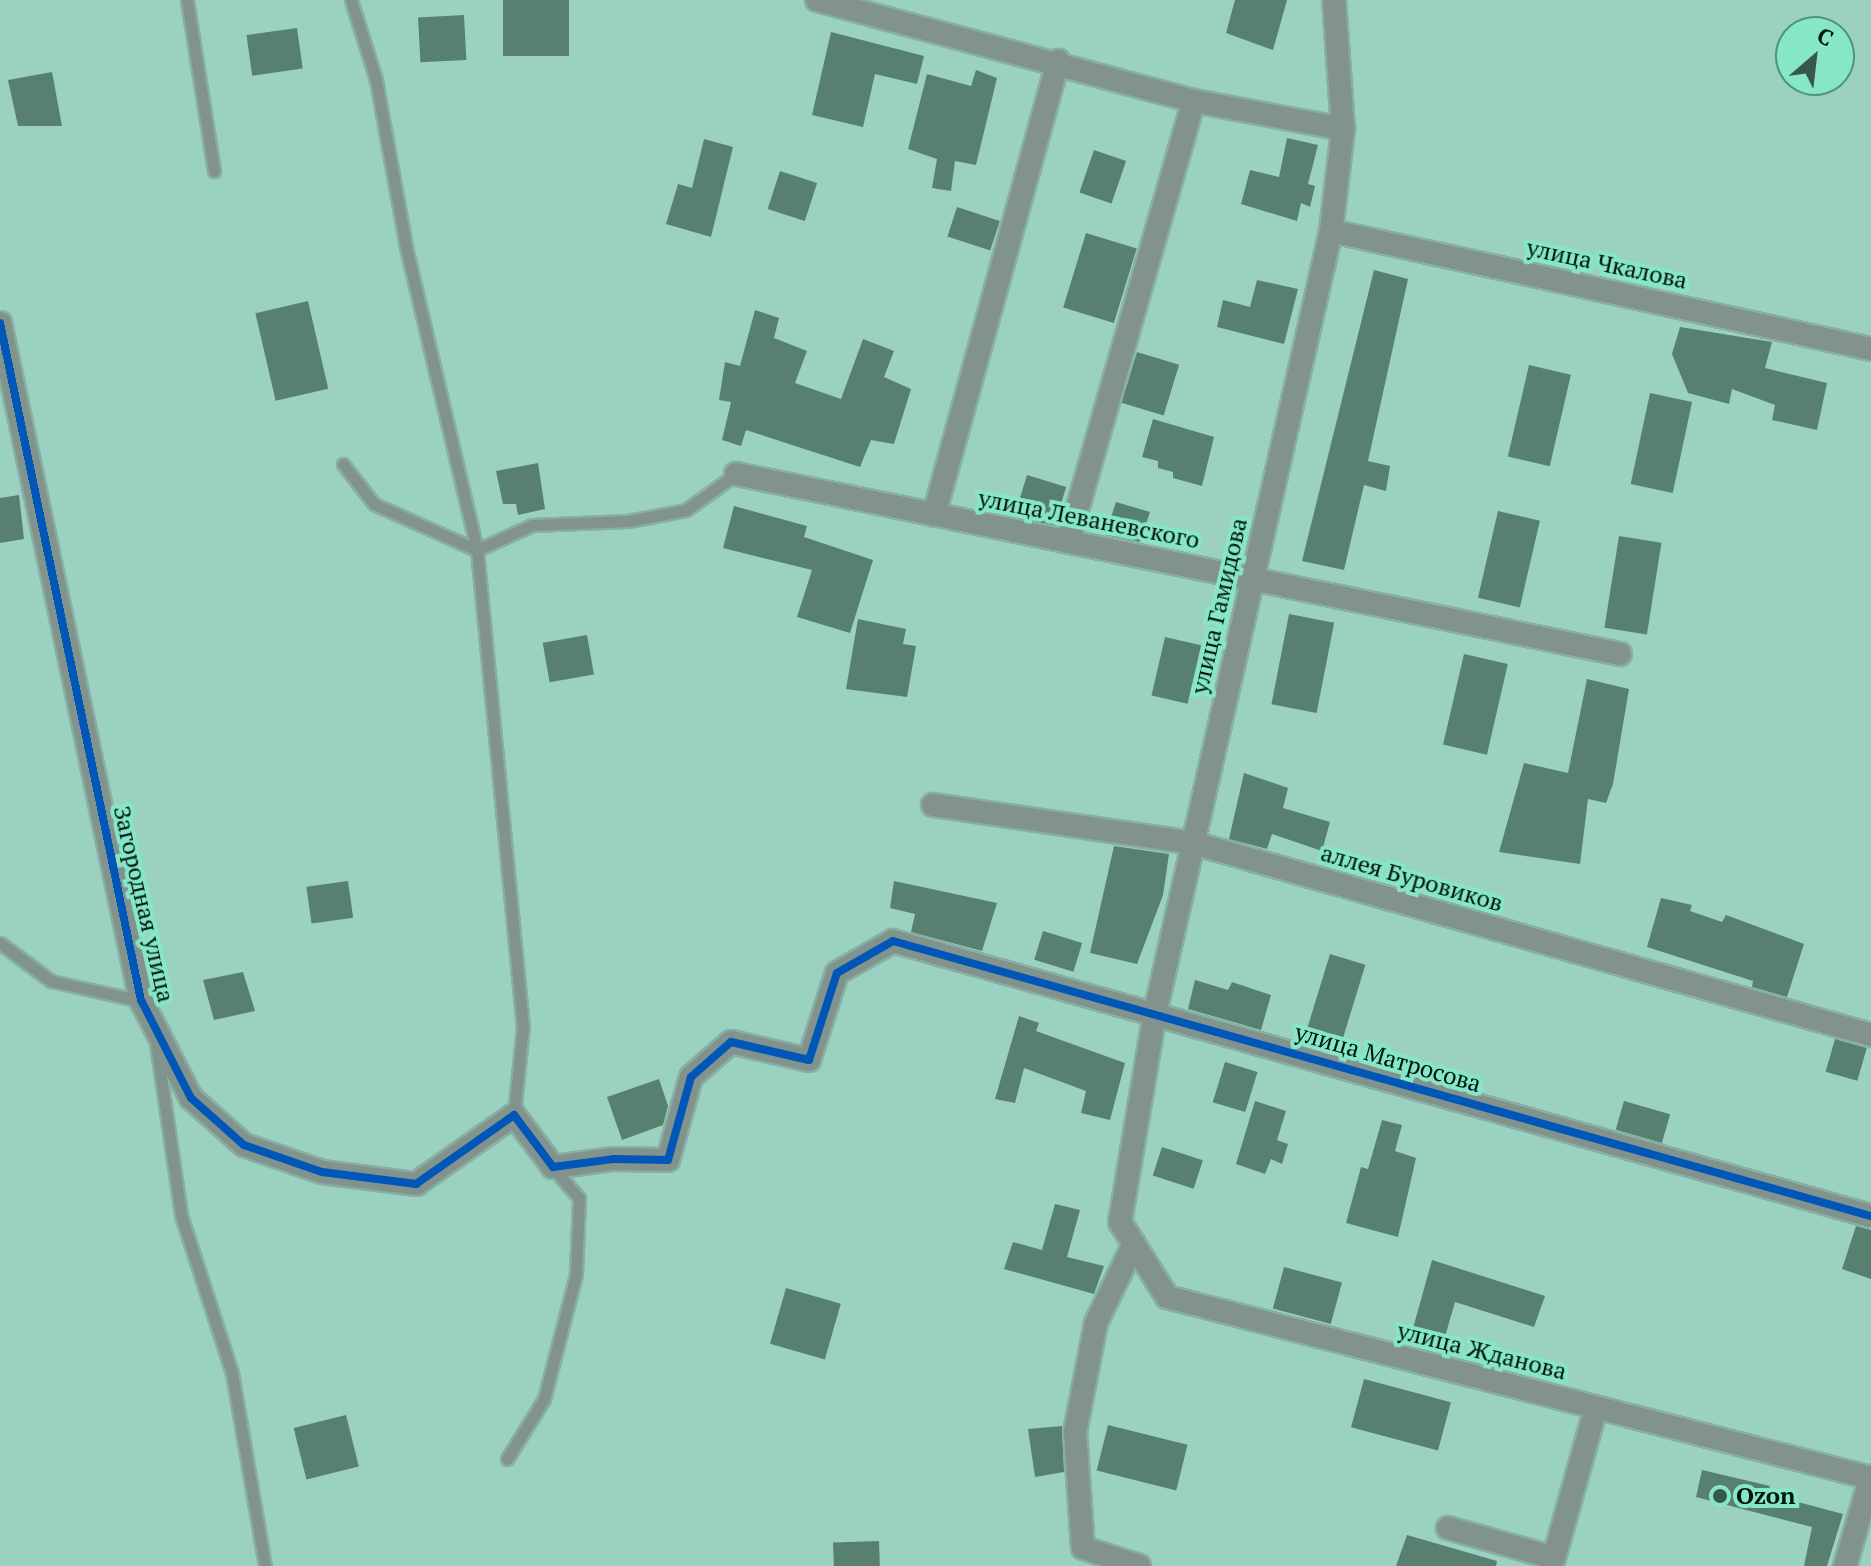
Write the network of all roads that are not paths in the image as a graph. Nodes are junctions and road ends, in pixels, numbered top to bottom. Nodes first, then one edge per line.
1 (187, 0) edge
2 (351, 0) edge
3 (817, 0) edge
4 (1334, 0) edge
5 (1058, 61) junction
6 (1194, 101) junction
7 (1343, 129) junction
8 (214, 171) dead end
9 (1331, 231) junction
10 (0, 323) edge
11 (1871, 349) edge
12 (343, 464) dead end
13 (736, 474) joint
14 (934, 515) junction
15 (1068, 542) junction
16 (477, 550) junction
17 (1251, 579) junction
18 (1620, 654) dead end
19 (933, 805) dead end
20 (1193, 843) junction
21 (0, 943) edge
22 (141, 1000) junction
23 (1155, 1013) junction
24 (1871, 1035) edge
25 (514, 1115) junction
26 (553, 1167) junction
27 (1871, 1216) edge
28 (1120, 1222) joint
29 (1134, 1244) junction
30 (1596, 1408) junction
31 (507, 1459) dead end
32 (1871, 1478) edge
33 (1448, 1528) dead end
34 (265, 1566) edge
35 (1139, 1566) edge
36 (1845, 1566) edge

1 - 8 lane
2 - 16 lane
3 - 5 street
4 - 7 street, улица Гамидова
5 - 6 street
5 - 14 street
6 - 7 street
6 - 15 street
7 - 9 street, улица Гамидова
9 - 11 street, улица Чкалова
9 - 17 street, улица Гамидова
10 - 22 street, Загородная улица
12 - 16 lane
13 - 14 street, улица Леваневского
13 - 16 lane
14 - 15 street, улица Леваневского
15 - 17 street, улица Леваневского
16 - 25 lane
17 - 18 street, улица Леваневского
17 - 20 street, улица Гамидова
19 - 20 street, аллея Буровиков
20 - 23 street, улица Гамидова
20 - 24 street, аллея Буровиков
21 - 22 lane
22 - 25 street, Загородная улица
22 - 34 lane
23 - 26 street, улица Матросова
23 - 27 street, улица Матросова
23 - 28 street, улица Гамидова
25 - 26 street
26 - 31 lane
28 - 29 street, улица Жданова
29 - 30 street, улица Жданова
29 - 35 street
30 - 32 street, улица Жданова
30 - 33 street
32 - 36 street

